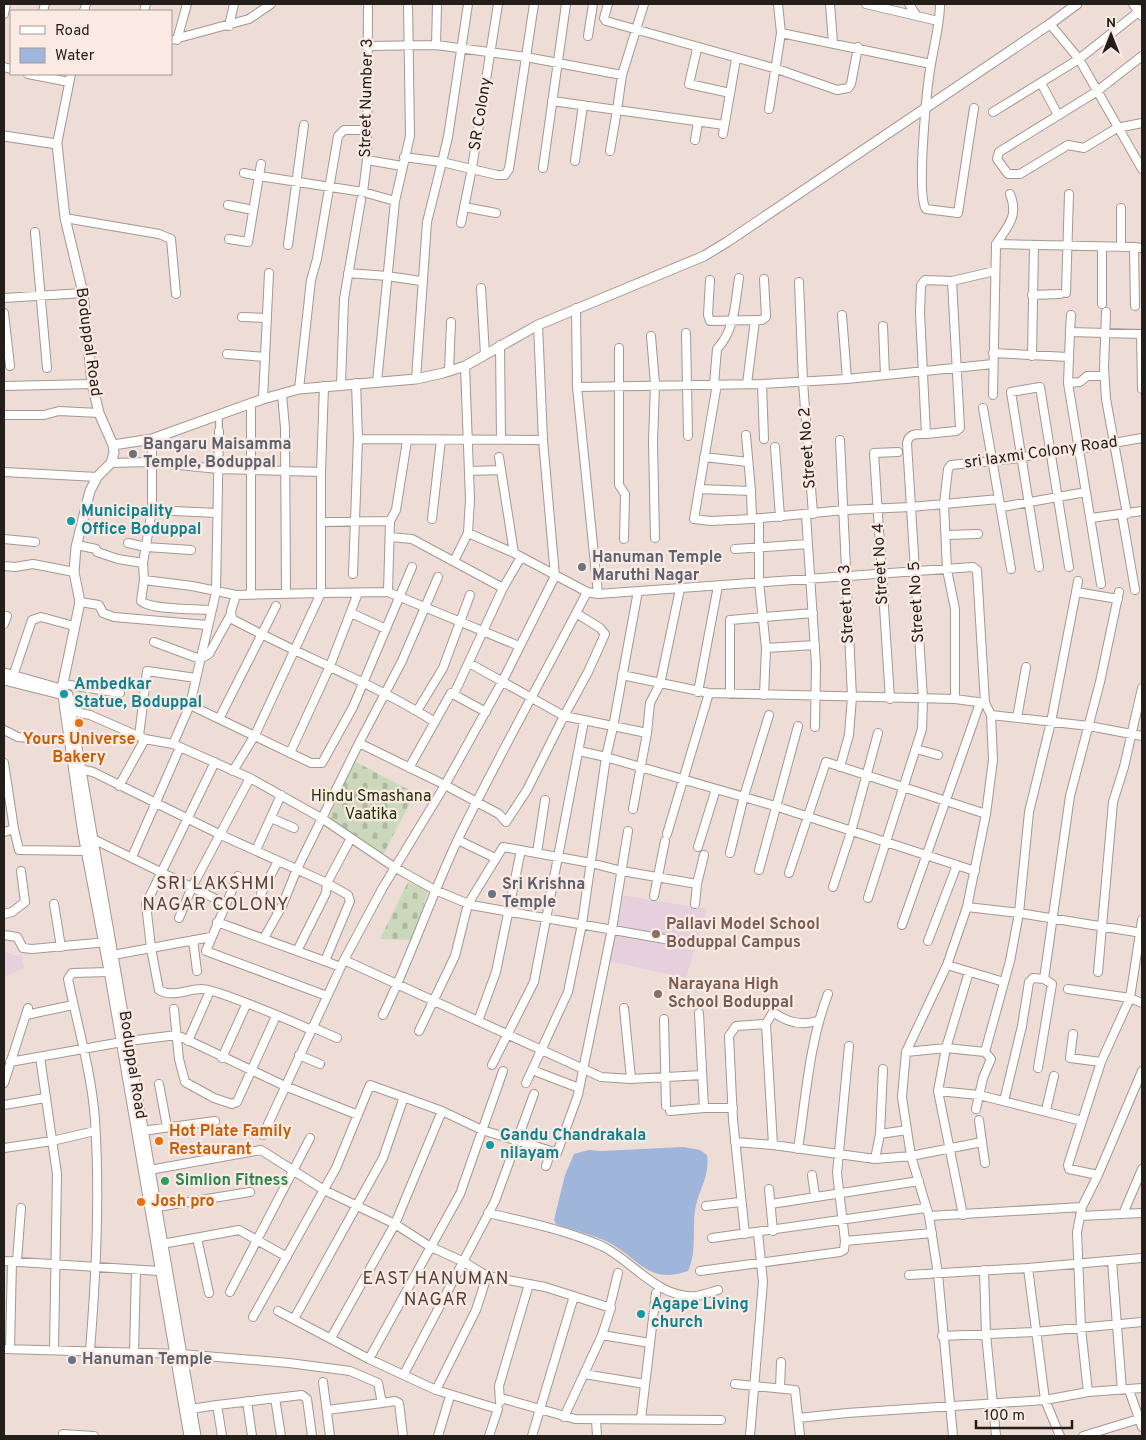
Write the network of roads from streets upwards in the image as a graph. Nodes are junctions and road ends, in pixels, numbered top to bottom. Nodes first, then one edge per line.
1 (6, 4) edge
2 (187, 4) edge
3 (234, 4) edge
4 (271, 4) edge
5 (368, 4) edge
6 (408, 4) edge
7 (437, 4) edge
8 (468, 4) edge
9 (498, 4) edge
10 (534, 4) edge
11 (566, 4) edge
12 (593, 4) edge
13 (608, 4) edge
14 (644, 4) edge
15 (778, 4) edge
16 (830, 4) edge
17 (866, 4) edge
18 (909, 4) edge
19 (940, 4) edge
20 (1077, 4) edge
21 (1133, 4) edge
22 (1066, 7) edge
23 (4, 13) edge
24 (1141, 13) edge
25 (916, 15) junction
26 (938, 21) junction
27 (1050, 24) junction
28 (229, 26) junction
29 (637, 31) junction
30 (781, 33) junction
31 (588, 36) dead end
32 (174, 40) edge
33 (833, 42) junction
34 (436, 45) junction
35 (368, 46) junction
36 (409, 47) junction
37 (858, 47) junction
38 (462, 48) junction
39 (697, 48) junction
40 (491, 52) junction
41 (1142, 56) edge
42 (526, 57) junction
43 (736, 59) junction
44 (1079, 60) junction
45 (559, 62) junction
46 (931, 64) junction
47 (777, 69) junction
48 (38, 75) edge
49 (622, 75) junction
50 (70, 78) edge
51 (1040, 83) junction
52 (1096, 92) junction
53 (730, 93) junction
54 (552, 101) junction
55 (583, 105) junction
56 (927, 107) junction
57 (974, 108) dead end
58 (617, 110) junction
59 (770, 110) dead end
60 (993, 112) dead end
61 (1058, 115) junction
62 (698, 122) junction
63 (1142, 122) edge
64 (304, 125) dead end
65 (1117, 128) junction
66 (367, 130) junction
67 (4, 136) edge
68 (694, 140) dead end
69 (57, 144) junction
70 (610, 151) dead end
71 (404, 156) junction
72 (366, 160) junction
73 (442, 162) junction
74 (575, 162) dead end
75 (261, 164) dead end
76 (402, 166) junction
77 (472, 168) junction
78 (543, 168) dead end
79 (1142, 170) edge
80 (244, 173) dead end
81 (259, 176) junction
82 (298, 182) junction
83 (329, 186) junction
84 (363, 192) junction
85 (1010, 194) dead end
86 (1069, 194) dead end
87 (361, 200) dead end
88 (395, 200) junction
89 (228, 205) dead end
90 (464, 207) junction
91 (1121, 208) dead end
92 (253, 210) junction
93 (496, 213) dead end
94 (65, 218) junction
95 (461, 223) dead end
96 (35, 232) dead end
97 (229, 239) dead end
98 (996, 244) junction
99 (288, 245) dead end
100 (1034, 245) junction
101 (1066, 247) junction
102 (1102, 247) junction
103 (1121, 247) junction
104 (1138, 247) edge
105 (995, 271) junction
106 (269, 273) dead end
107 (348, 273) junction
108 (387, 276) junction
109 (739, 278) dead end
110 (764, 279) dead end
111 (710, 280) dead end
112 (422, 281) junction
113 (952, 281) junction
114 (799, 282) dead end
115 (481, 288) dead end
116 (83, 293) junction
117 (176, 294) dead end
118 (41, 295) junction
119 (1032, 295) junction
120 (4, 298) edge
121 (1102, 304) dead end
122 (1135, 306) dead end
123 (576, 308) junction
124 (1106, 312) dead end
125 (4, 313) edge
126 (842, 315) dead end
127 (1071, 315) dead end
128 (242, 317) dead end
129 (267, 318) junction
130 (754, 320) junction
131 (451, 322) dead end
132 (732, 322) junction
133 (538, 325) junction
134 (883, 326) dead end
135 (1070, 332) junction
136 (1106, 332) junction
137 (686, 333) dead end
138 (1141, 334) edge
139 (651, 336) dead end
140 (500, 345) junction
141 (619, 348) dead end
142 (993, 353) junction
143 (227, 354) dead end
144 (485, 354) junction
145 (265, 356) junction
146 (1032, 356) junction
147 (1068, 357) junction
148 (994, 364) junction
149 (10, 366) dead end
150 (465, 366) junction
151 (956, 367) junction
152 (47, 368) dead end
153 (923, 370) junction
154 (450, 371) junction
155 (885, 375) junction
156 (1104, 376) junction
157 (416, 379) junction
158 (847, 379) junction
159 (377, 382) junction
160 (803, 382) junction
161 (356, 383) junction
162 (1068, 383) junction
163 (92, 384) junction
164 (341, 384) junction
165 (655, 384) junction
166 (688, 384) junction
167 (715, 384) junction
168 (747, 384) junction
169 (762, 384) junction
170 (4, 386) edge
171 (324, 386) junction
172 (621, 386) junction
173 (577, 387) junction
174 (299, 389) junction
175 (1142, 389) edge
176 (282, 394) junction
177 (993, 396) dead end
178 (263, 399) junction
179 (251, 403) junction
180 (984, 408) dead end
181 (98, 413) junction
182 (4, 415) edge
183 (219, 416) junction
184 (219, 430) joint
185 (926, 434) junction
186 (746, 435) dead end
187 (688, 436) dead end
188 (1142, 438) edge
189 (152, 439) junction
190 (764, 439) dead end
191 (358, 440) junction
192 (441, 440) junction
193 (468, 440) junction
194 (501, 440) junction
195 (543, 440) junction
196 (840, 440) dead end
197 (407, 441) junction
198 (1116, 444) junction
199 (113, 445) junction
200 (775, 448) dead end
201 (1079, 449) junction
202 (1050, 450) junction
203 (898, 452) dead end
204 (499, 457) dead end
205 (704, 457) junction
206 (1021, 458) junction
207 (992, 461) junction
208 (150, 462) junction
209 (748, 462) junction
210 (111, 463) junction
211 (252, 468) junction
212 (218, 469) junction
213 (501, 470) junction
214 (285, 471) junction
215 (469, 471) junction
216 (4, 472) edge
217 (321, 472) junction
218 (97, 477) junction
219 (699, 489) junction
220 (751, 491) junction
221 (1086, 492) junction
222 (1057, 499) junction
223 (1001, 503) junction
224 (944, 504) junction
225 (1028, 504) junction
226 (911, 507) junction
227 (878, 509) junction
228 (152, 510) junction
229 (844, 510) junction
230 (1142, 511) edge
231 (217, 513) junction
232 (809, 514) junction
233 (1124, 515) junction
234 (780, 517) junction
235 (756, 518) junction
236 (1091, 518) junction
237 (432, 519) dead end
238 (356, 520) junction
239 (390, 521) junction
240 (321, 522) junction
241 (468, 533) junction
242 (978, 534) dead end
243 (947, 535) junction
244 (390, 537) junction
245 (655, 538) dead end
246 (4, 539) edge
247 (624, 539) dead end
248 (35, 542) dead end
249 (128, 543) dead end
250 (77, 544) junction
251 (808, 544) junction
252 (146, 547) junction
253 (759, 548) junction
254 (735, 549) dead end
255 (191, 550) dead end
256 (517, 555) junction
257 (454, 561) junction
258 (143, 563) junction
259 (4, 566) edge
260 (412, 567) dead end
261 (1039, 567) dead end
262 (1069, 567) dead end
263 (1011, 569) dead end
264 (947, 570) junction
265 (74, 572) junction
266 (915, 572) junction
267 (353, 574) dead end
268 (882, 574) junction
269 (555, 576) junction
270 (438, 577) dead end
271 (846, 577) junction
272 (811, 579) junction
273 (144, 580) junction
274 (1078, 581) dead end
275 (760, 582) junction
276 (1101, 584) dead end
277 (718, 586) junction
278 (503, 588) junction
279 (680, 589) junction
280 (1135, 590) dead end
281 (638, 591) junction
282 (216, 592) junction
283 (388, 592) junction
284 (587, 592) junction
285 (1076, 592) junction
286 (286, 593) junction
287 (321, 593) junction
288 (358, 593) junction
289 (251, 594) junction
290 (598, 594) junction
291 (236, 595) junction
292 (470, 595) dead end
293 (399, 596) junction
294 (80, 602) junction
295 (276, 606) dead end
296 (426, 607) junction
297 (211, 610) junction
298 (351, 613) junction
299 (576, 613) junction
300 (813, 614) junction
301 (230, 616) junction
302 (763, 616) junction
303 (461, 622) junction
304 (207, 624) junction
305 (74, 626) junction
306 (386, 629) junction
307 (483, 631) junction
308 (261, 635) junction
309 (154, 642) dead end
310 (815, 645) junction
311 (518, 646) junction
312 (766, 648) junction
313 (295, 652) junction
314 (200, 660) junction
315 (469, 663) junction
316 (330, 666) junction
317 (1026, 667) dead end
318 (622, 676) junction
319 (196, 678) junction
320 (7, 679) edge
321 (503, 680) junction
322 (363, 684) junction
323 (660, 684) junction
324 (1142, 688) edge
325 (63, 691) junction
326 (698, 692) junction
327 (120, 693) dead end
328 (709, 693) junction
329 (454, 694) junction
330 (730, 694) junction
331 (385, 695) junction
332 (764, 695) junction
333 (816, 696) junction
334 (533, 697) junction
335 (852, 697) junction
336 (890, 699) junction
337 (923, 699) junction
338 (955, 699) junction
339 (983, 703) junction
340 (190, 704) junction
341 (71, 711) junction
342 (417, 711) junction
343 (486, 712) junction
344 (769, 715) dead end
345 (991, 715) junction
346 (564, 716) junction
347 (1017, 718) junction
348 (219, 719) junction
349 (584, 721) junction
350 (435, 722) junction
351 (1051, 722) junction
352 (798, 726) dead end
353 (1089, 726) junction
354 (613, 727) junction
355 (815, 727) dead end
356 (4, 730) edge
357 (878, 732) dead end
358 (647, 733) junction
359 (1132, 734) junction
360 (255, 735) junction
361 (1142, 736) edge
362 (142, 737) junction
363 (43, 739) dead end
364 (359, 743) junction
365 (176, 745) junction
366 (916, 749) junction
367 (579, 751) junction
368 (290, 753) junction
369 (938, 755) dead end
370 (606, 756) junction
371 (215, 762) junction
372 (4, 763) edge
373 (641, 767) junction
374 (77, 768) junction
375 (409, 768) junction
376 (840, 768) junction
377 (233, 771) junction
378 (865, 775) junction
379 (250, 778) junction
380 (683, 778) junction
381 (445, 785) junction
382 (119, 786) junction
383 (903, 788) junction
384 (716, 789) junction
385 (281, 794) junction
386 (744, 796) junction
387 (545, 800) dead end
388 (946, 800) junction
389 (476, 802) junction
390 (156, 804) junction
391 (774, 806) junction
392 (633, 809) dead end
393 (986, 814) junction
394 (188, 818) junction
395 (271, 818) junction
396 (809, 818) junction
397 (323, 819) junction
398 (294, 828) dead end
399 (14, 829) junction
400 (628, 831) dead end
401 (4, 832) edge
402 (851, 832) junction
403 (221, 835) junction
404 (91, 838) junction
405 (351, 838) junction
406 (458, 840) junction
407 (887, 843) junction
408 (698, 847) dead end
409 (256, 850) junction
410 (521, 850) junction
411 (86, 851) junction
412 (730, 852) dead end
413 (538, 853) junction
414 (704, 854) dead end
415 (925, 855) junction
416 (132, 857) junction
417 (495, 858) junction
418 (559, 858) junction
419 (278, 861) junction
420 (592, 863) junction
421 (957, 865) junction
422 (394, 867) junction
423 (297, 869) junction
424 (759, 870) dead end
425 (21, 871) dead end
426 (975, 871) junction
427 (162, 872) junction
428 (622, 872) junction
429 (789, 873) dead end
430 (238, 876) dead end
431 (658, 878) junction
432 (327, 883) junction
433 (698, 884) junction
434 (192, 887) junction
435 (833, 887) dead end
436 (434, 890) junction
437 (261, 894) dead end
438 (654, 896) dead end
439 (868, 898) dead end
440 (224, 903) junction
441 (54, 904) dead end
442 (468, 904) junction
443 (695, 904) dead end
444 (967, 907) junction
445 (510, 911) junction
446 (1018, 913) junction
447 (4, 914) edge
448 (179, 918) dead end
449 (547, 918) junction
450 (1054, 918) junction
451 (1142, 920) edge
452 (217, 922) junction
453 (582, 924) junction
454 (902, 925) dead end
455 (1101, 927) junction
456 (612, 929) junction
457 (1141, 933) edge
458 (4, 935) edge
459 (211, 937) junction
460 (264, 938) junction
461 (193, 940) junction
462 (676, 941) dead end
463 (928, 941) dead end
464 (108, 942) junction
465 (61, 947) junction
466 (151, 948) junction
467 (297, 951) junction
468 (113, 955) junction
469 (325, 961) junction
470 (343, 964) junction
471 (947, 965) junction
472 (197, 970) dead end
473 (110, 972) junction
474 (969, 972) junction
475 (1098, 972) dead end
476 (1044, 979) junction
477 (1004, 982) junction
478 (397, 984) junction
479 (1068, 989) dead end
480 (210, 991) junction
481 (828, 994) dead end
482 (327, 996) junction
483 (1130, 998) junction
484 (434, 1001) junction
485 (1142, 1003) edge
486 (246, 1004) junction
487 (73, 1005) junction
488 (624, 1008) dead end
489 (174, 1009) dead end
490 (699, 1013) dead end
491 (383, 1015) dead end
492 (276, 1016) junction
493 (664, 1019) dead end
494 (478, 1021) junction
495 (817, 1021) junction
496 (766, 1024) junction
497 (311, 1028) junction
498 (419, 1031) dead end
499 (506, 1034) junction
500 (1073, 1034) dead end
501 (177, 1035) junction
502 (337, 1038) dead end
503 (188, 1041) junction
504 (125, 1042) junction
505 (849, 1046) dead end
506 (946, 1048) junction
507 (82, 1049) junction
508 (541, 1049) junction
509 (906, 1052) junction
510 (985, 1052) junction
511 (298, 1055) junction
512 (40, 1057) junction
513 (222, 1058) junction
514 (10, 1062) junction
515 (1101, 1062) junction
516 (320, 1064) dead end
517 (492, 1065) dead end
518 (1038, 1068) dead end
519 (883, 1069) dead end
520 (532, 1070) junction
521 (583, 1070) junction
522 (252, 1071) junction
523 (503, 1071) dead end
524 (1142, 1071) edge
525 (702, 1075) junction
526 (667, 1076) junction
527 (1054, 1076) dead end
528 (4, 1077) edge
529 (631, 1079) junction
530 (526, 1083) dead end
531 (159, 1084) dead end
532 (284, 1086) junction
533 (579, 1088) junction
534 (938, 1091) junction
535 (534, 1094) dead end
536 (979, 1095) junction
537 (404, 1097) junction
538 (45, 1098) junction
539 (1004, 1101) junction
540 (4, 1105) edge
541 (704, 1108) junction
542 (733, 1108) junction
543 (976, 1109) dead end
544 (1046, 1110) junction
545 (442, 1111) junction
546 (358, 1115) junction
547 (980, 1120) dead end
548 (215, 1121) dead end
549 (1082, 1121) junction
550 (167, 1127) junction
551 (142, 1130) junction
552 (482, 1130) junction
553 (906, 1130) junction
554 (95, 1131) junction
555 (880, 1134) junction
556 (263, 1135) dead end
557 (310, 1138) dead end
558 (517, 1139) junction
559 (52, 1141) junction
560 (735, 1142) junction
561 (982, 1142) junction
562 (772, 1145) junction
563 (4, 1148) edge
564 (798, 1149) junction
565 (949, 1149) junction
566 (551, 1151) junction
567 (837, 1154) junction
568 (911, 1156) junction
569 (876, 1159) junction
570 (985, 1163) dead end
571 (546, 1166) dead end
572 (1142, 1169) edge
573 (146, 1171) junction
574 (292, 1172) junction
575 (812, 1175) dead end
576 (1098, 1175) junction
577 (919, 1181) junction
578 (769, 1189) dead end
579 (324, 1190) junction
580 (250, 1192) dead end
581 (839, 1193) junction
582 (815, 1196) junction
583 (740, 1202) junction
584 (771, 1204) junction
585 (356, 1205) junction
586 (706, 1206) dead end
587 (157, 1207) junction
588 (1082, 1207) junction
589 (21, 1208) dead end
590 (924, 1208) junction
591 (488, 1213) junction
592 (1142, 1213) edge
593 (1123, 1214) junction
594 (963, 1215) junction
595 (928, 1216) junction
596 (1080, 1216) junction
597 (842, 1220) junction
598 (395, 1224) junction
599 (774, 1231) junction
600 (758, 1233) junction
601 (932, 1233) junction
602 (745, 1234) junction
603 (197, 1238) junction
604 (712, 1238) dead end
605 (258, 1240) junction
606 (845, 1242) junction
607 (162, 1244) junction
608 (430, 1246) junction
609 (287, 1257) junction
610 (1142, 1258) edge
611 (11, 1261) edge
612 (1112, 1261) junction
613 (464, 1262) junction
614 (1077, 1262) junction
615 (762, 1263) junction
616 (55, 1266) junction
617 (97, 1267) junction
618 (1028, 1268) junction
619 (136, 1270) junction
620 (984, 1270) junction
621 (160, 1271) junction
622 (700, 1271) dead end
623 (618, 1273) dead end
624 (938, 1274) junction
625 (909, 1275) dead end
626 (487, 1276) junction
627 (529, 1284) junction
628 (718, 1290) dead end
629 (230, 1292) dead end
630 (209, 1293) dead end
631 (656, 1293) dead end
632 (574, 1296) junction
633 (610, 1306) junction
634 (278, 1311) dead end
635 (253, 1317) dead end
636 (294, 1319) junction
637 (1142, 1322) edge
638 (1115, 1323) junction
639 (1081, 1328) junction
640 (1035, 1332) junction
641 (602, 1334) junction
642 (986, 1334) junction
643 (942, 1336) junction
644 (331, 1338) junction
645 (650, 1343) junction
646 (7, 1349) edge
647 (54, 1350) junction
648 (90, 1351) junction
649 (134, 1353) junction
650 (178, 1354) junction
651 (369, 1359) junction
652 (781, 1362) dead end
653 (404, 1374) junction
654 (584, 1374) junction
655 (323, 1382) dead end
656 (645, 1384) junction
657 (735, 1384) dead end
658 (754, 1385) junction
659 (780, 1388) junction
660 (1142, 1388) edge
661 (436, 1390) junction
662 (1126, 1390) junction
663 (1088, 1392) junction
664 (450, 1396) junction
665 (275, 1398) junction
666 (500, 1398) junction
667 (1045, 1400) junction
668 (247, 1401) junction
669 (382, 1403) junction
670 (992, 1403) junction
671 (218, 1405) junction
672 (950, 1406) junction
673 (191, 1409) junction
674 (498, 1409) junction
675 (327, 1410) junction
676 (539, 1410) junction
677 (564, 1418) junction
678 (798, 1418) junction
679 (641, 1419) junction
680 (596, 1420) junction
681 (721, 1420) dead end
682 (1141, 1422) edge
683 (63, 1434) dead end
684 (1100, 1434) edge
685 (94, 1436) edge
686 (189, 1436) edge
687 (196, 1436) edge
688 (222, 1436) edge
689 (252, 1436) edge
690 (281, 1436) edge
691 (312, 1436) edge
692 (330, 1436) edge
693 (403, 1436) edge
694 (438, 1436) edge
695 (489, 1436) edge
696 (532, 1436) edge
697 (597, 1436) edge
698 (750, 1436) edge
699 (800, 1436) edge
700 (953, 1436) edge
701 (996, 1436) edge
702 (1060, 1436) edge
703 (1083, 1436) edge

1 - 23 street
2 - 32 street
3 - 28 street
4 - 28 street
5 - 35 street, Street Number 3
6 - 36 street
7 - 34 street
8 - 38 street
9 - 40 street, SR Colony
10 - 42 street
11 - 45 street
12 - 31 street
13 - 29 street
14 - 29 street
15 - 30 street
16 - 33 street
17 - 25 street
18 - 25 street
19 - 26 street
20 - 22 street
21 - 24 street
22 - 27 street
24 - 44 street
25 - 26 street
26 - 46 street
27 - 44 street
27 - 56 street
28 - 32 street
29 - 39 street
29 - 49 street
30 - 33 street
30 - 47 street
33 - 37 street
34 - 36 street
34 - 38 street
35 - 36 street
35 - 66 street, Street Number 3
36 - 71 street
37 - 46 street
37 - 47 street
38 - 40 street
38 - 73 street
39 - 43 street
39 - 53 street
40 - 42 street
40 - 77 street, SR Colony
41 - 52 street
42 - 45 street
42 - 77 street
43 - 47 street
43 - 53 street
44 - 51 street
44 - 52 street
45 - 49 street
45 - 54 street
46 - 56 street
47 - 59 street
48 - 50 street
49 - 58 street
50 - 69 street, Boduppal Road
51 - 60 street
51 - 61 street
52 - 61 street
52 - 65 street
53 - 62 street
54 - 55 street
54 - 78 street
55 - 58 street
55 - 74 street
56 - 57 street
56 - 123 street
58 - 62 street
58 - 70 street
61 - 65 street
62 - 68 street
63 - 65 street
64 - 82 street
65 - 79 street
66 - 72 street, Street Number 3
66 - 83 street
67 - 69 street
69 - 94 street, Boduppal Road
71 - 73 street
71 - 76 street
72 - 76 street
72 - 84 street, Street Number 3
73 - 77 street
73 - 112 street
75 - 81 street
76 - 88 street
77 - 90 street, SR Colony
80 - 81 street
81 - 82 street
81 - 92 street
82 - 83 street
82 - 99 street
83 - 84 street
83 - 174 street
84 - 88 street
85 - 98 street
86 - 101 street
87 - 107 street
88 - 108 street
89 - 92 street
90 - 93 street
90 - 95 street, SR Colony
91 - 103 street
92 - 97 street
94 - 116 street, Boduppal Road
94 - 117 street
96 - 118 street
98 - 100 street
98 - 105 street
100 - 101 street
100 - 119 street
101 - 102 street
101 - 119 street
102 - 103 street
102 - 121 street
103 - 104 street
104 - 122 street
105 - 113 street
105 - 142 street
106 - 129 street
107 - 108 street
107 - 164 street
108 - 112 street
108 - 159 street
109 - 132 street
110 - 130 street
111 - 132 street
112 - 157 street
113 - 151 street
113 - 153 street
114 - 160 street, Street No 2
115 - 144 street
116 - 118 street
116 - 163 street, Boduppal Road
118 - 120 street
118 - 152 street
119 - 146 street
123 - 133 street
123 - 173 street
124 - 136 street
125 - 149 street
126 - 158 street
127 - 135 street
128 - 129 street
129 - 145 street
130 - 132 street
130 - 168 street
131 - 154 street
132 - 167 street
133 - 140 street
133 - 195 street
134 - 155 street
135 - 136 street
135 - 147 street
136 - 138 street
136 - 156 street
137 - 166 street
138 - 175 street
139 - 165 street
140 - 144 street
140 - 194 street
141 - 172 street
142 - 146 street
142 - 148 street
143 - 145 street
144 - 150 street
145 - 178 street
146 - 147 street
147 - 162 street
148 - 151 street
148 - 177 street
150 - 154 street
150 - 193 street
151 - 153 street
151 - 185 street
153 - 155 street
153 - 185 street
154 - 157 street
155 - 158 street
156 - 162 street
156 - 198 street
157 - 159 street
158 - 160 street
159 - 161 street
160 - 169 street
160 - 232 street, Street No 2
161 - 164 street
161 - 191 street
162 - 201 street
163 - 170 street
163 - 181 street, Boduppal Road
164 - 171 street
165 - 166 street
165 - 172 street
165 - 245 street
166 - 167 street
166 - 187 street
167 - 168 street
167 - 205 street
168 - 169 street
169 - 190 street
171 - 174 street
171 - 217 street
172 - 173 street
172 - 247 street
173 - 290 street
174 - 176 street
176 - 178 street
176 - 214 street
178 - 179 street
179 - 183 street
179 - 211 street
180 - 207 street
181 - 182 street
181 - 199 street, Boduppal Road
183 - 184 street
183 - 189 street
184 - 212 street
185 - 226 street, Street No 5
186 - 209 street
188 - 198 street, sri laxmi Colony Road
189 - 199 street
189 - 208 street
191 - 197 street
191 - 238 street
192 - 193 street
192 - 197 street
192 - 237 street
193 - 194 street
193 - 215 street
194 - 195 street
195 - 269 street
196 - 229 street, Street no 3
197 - 239 street
198 - 201 street, sri laxmi Colony Road
198 - 233 street
199 - 210 street
200 - 234 street
201 - 202 street, sri laxmi Colony Road
201 - 221 street
202 - 206 street, sri laxmi Colony Road
202 - 206 street
202 - 222 street
203 - 227 street, Street No 4
204 - 213 street
205 - 209 street
205 - 219 street
206 - 207 street, sri laxmi Colony Road
206 - 225 street
207 - 223 street
207 - 224 street, sri laxmi Colony Road
208 - 210 street
208 - 212 street
208 - 228 street
209 - 220 street
210 - 218 street, Boduppal Road
211 - 212 street
211 - 214 street
211 - 289 street
212 - 231 street
213 - 215 street
213 - 256 street
214 - 217 street
214 - 286 street
215 - 241 street
216 - 218 street
217 - 240 street
218 - 250 street, Boduppal Road
219 - 220 street
219 - 235 street
220 - 235 street
221 - 222 street
221 - 236 street
222 - 225 street
222 - 262 street
223 - 224 street
223 - 225 street
223 - 263 street
224 - 226 street
224 - 243 street, sri laxmi Colony Road
225 - 261 street
226 - 227 street
226 - 266 street, Street No 5
227 - 229 street
227 - 268 street, Street No 4
228 - 231 street
228 - 252 street
229 - 232 street
229 - 271 street, Street no 3
230 - 233 street
231 - 282 street
232 - 234 street
232 - 251 street, Street No 2
233 - 236 street
233 - 280 street
234 - 235 street
235 - 253 street
236 - 276 street
238 - 239 street
238 - 240 street
238 - 267 street
239 - 244 street
240 - 287 street
241 - 256 street
241 - 257 street
242 - 243 street
243 - 264 street, sri laxmi Colony Road
244 - 257 street
244 - 283 street
246 - 248 street
249 - 252 street
250 - 258 street
250 - 265 street, Boduppal Road
251 - 253 street
251 - 272 street, Street No 2
252 - 255 street
252 - 258 street
253 - 254 street
253 - 275 street
256 - 269 street
256 - 278 street
257 - 278 street
258 - 273 street
259 - 265 street
260 - 293 street
264 - 266 street
264 - 338 street, sri laxmi Colony Road
264 - 339 street
265 - 294 street, Boduppal Road
266 - 268 street
266 - 337 street, Street No 5
268 - 271 street
268 - 336 street, Street No 4
269 - 284 street
269 - 311 street
270 - 296 street
271 - 272 street
271 - 335 street, Street no 3
272 - 275 street
272 - 300 street
273 - 282 street
273 - 297 street
274 - 285 street
275 - 277 street
275 - 302 street
277 - 279 street
277 - 326 street
278 - 307 street
279 - 281 street
279 - 323 street
281 - 290 street
281 - 318 street
282 - 291 street
282 - 297 street
283 - 288 street
283 - 293 street
284 - 290 street
284 - 299 street
285 - 351 street
285 - 353 street
286 - 287 street
286 - 289 street
287 - 288 street
287 - 313 street
288 - 298 street
289 - 291 street
291 - 301 street
292 - 303 street
293 - 296 street
293 - 306 street
294 - 304 street
294 - 305 street, Boduppal Road
295 - 308 street
296 - 303 street
296 - 331 street
297 - 304 street
298 - 306 street
298 - 316 street
299 - 334 street
299 - 346 street
300 - 302 street
300 - 310 street
301 - 308 street
301 - 314 street
302 - 312 street
302 - 330 street
303 - 307 street
303 - 342 street
304 - 314 street
305 - 320 street
305 - 325 street, Boduppal Road
306 - 322 street
307 - 311 street
307 - 315 street
308 - 313 street
308 - 348 street
309 - 314 street
310 - 312 street
310 - 333 street
311 - 321 street
312 - 332 street
313 - 316 street
313 - 360 street
314 - 319 street
315 - 321 street
315 - 329 street
316 - 322 street
316 - 368 street
317 - 347 street
318 - 323 street
318 - 354 street
319 - 340 street
319 - 362 street
320 - 325 street
321 - 334 street
321 - 343 street
322 - 331 street
322 - 368 street
323 - 326 street
323 - 358 street
324 - 359 street
325 - 327 street
325 - 341 street, Boduppal Road
325 - 374 street, Boduppal Road
326 - 328 street
328 - 330 street
328 - 380 street
329 - 343 street
329 - 350 street
330 - 332 street
331 - 342 street
331 - 364 street
332 - 333 street
333 - 335 street
333 - 355 street
334 - 346 street
334 - 389 street
335 - 336 street
335 - 376 street, Street no 3
336 - 337 street
337 - 338 street
337 - 366 street, Street No 5
338 - 339 street
339 - 345 street
339 - 388 street
340 - 348 street
340 - 365 street
341 - 362 street
341 - 374 street, Boduppal Road
342 - 350 street
343 - 381 street
344 - 386 street
345 - 347 street
345 - 393 street
346 - 349 street
346 - 389 street
347 - 351 street
348 - 360 street
349 - 354 street
349 - 367 street
350 - 375 street
351 - 353 street
351 - 446 street
352 - 391 street
353 - 359 street
353 - 450 street
354 - 358 street
354 - 370 street
356 - 363 street
357 - 378 street
358 - 373 street
359 - 361 street
359 - 455 street
360 - 368 street
360 - 377 street
362 - 365 street
362 - 382 street
364 - 375 street
364 - 397 street
365 - 371 street
365 - 390 street
366 - 369 street
366 - 383 street, Street No 5
367 - 370 street
367 - 418 street
370 - 373 street
370 - 420 street
371 - 377 street
371 - 394 street
372 - 399 street
373 - 380 street
373 - 392 street
374 - 382 street
374 - 404 street, Boduppal Road
374 - 411 street, Boduppal Road
375 - 381 street
376 - 378 street
376 - 396 street
377 - 379 street
378 - 383 street
378 - 402 street
379 - 385 street
379 - 403 street
380 - 384 street
380 - 431 street
381 - 389 street
381 - 422 street
382 - 390 street
383 - 388 street
383 - 407 street, Street No 5
384 - 386 street
384 - 408 street
385 - 395 street
385 - 397 street
386 - 391 street
386 - 412 street
387 - 413 street
388 - 393 street
388 - 415 street
389 - 406 street
390 - 394 street
390 - 416 street
391 - 396 street
391 - 424 street
393 - 426 street
394 - 403 street
394 - 427 street
395 - 398 street
395 - 409 street
396 - 402 street
396 - 429 street
397 - 405 street
397 - 423 street
399 - 401 street
399 - 411 street
400 - 428 street
402 - 407 street
402 - 435 street
403 - 409 street
403 - 434 street
404 - 416 street
404 - 464 street, Boduppal Road
405 - 422 street
405 - 432 street
406 - 417 street
406 - 436 street
407 - 415 street
407 - 439 street, Street No 5
409 - 419 street
410 - 413 street
410 - 417 street
410 - 445 street
411 - 464 street, Boduppal Road
413 - 418 street
414 - 433 street
415 - 421 street
415 - 454 street
416 - 427 street
417 - 442 street
418 - 420 street
418 - 449 street
419 - 423 street
419 - 437 street
420 - 428 street
420 - 453 street
421 - 426 street
421 - 463 street
422 - 436 street
422 - 470 street
423 - 432 street
423 - 460 street
425 - 447 street
426 - 444 street
427 - 434 street
427 - 466 street
428 - 431 street
428 - 456 street
430 - 440 street
431 - 433 street
431 - 438 street
432 - 467 street
432 - 469 street
433 - 443 street
434 - 440 street
434 - 448 street
436 - 442 street
436 - 478 street
440 - 452 street
441 - 465 street
442 - 445 street
442 - 484 street
444 - 446 street
444 - 471 street
445 - 449 street
445 - 494 street
446 - 450 street
446 - 477 street
449 - 453 street
449 - 499 street
450 - 455 street
450 - 476 street
451 - 457 street
452 - 459 street
452 - 460 street
453 - 456 street
453 - 508 street
455 - 457 street
455 - 475 street
456 - 462 street
456 - 521 street
457 - 483 street
458 - 465 street
459 - 461 street
459 - 482 street
460 - 467 street
461 - 466 street
461 - 472 street
464 - 465 street
464 - 468 street, Boduppal Road
464 - 473 street, Boduppal Road
466 - 468 street
466 - 480 street
467 - 469 street
468 - 504 street, Boduppal Road
469 - 470 street
470 - 478 street
470 - 482 street
471 - 474 street
471 - 509 street
473 - 487 street
473 - 504 street, Boduppal Road
474 - 477 street
474 - 506 street
476 - 518 street
476 - 539 street
477 - 510 street
478 - 484 street
478 - 491 street
479 - 483 street
480 - 486 street
480 - 503 street
481 - 495 street
482 - 497 street
483 - 485 street
483 - 515 street
484 - 494 street
484 - 498 street
486 - 492 street
486 - 513 street
487 - 507 street
487 - 514 street
488 - 529 street
489 - 501 street
490 - 525 street
492 - 497 street
492 - 522 street
493 - 526 street
494 - 499 street
495 - 496 street
495 - 564 street
496 - 542 street
496 - 562 street
497 - 502 street
497 - 511 street
499 - 508 street
499 - 517 street
500 - 515 street
501 - 503 street
501 - 504 street
501 - 522 street
503 - 513 street
504 - 507 street
504 - 551 street, Boduppal Road
504 - 573 street, Boduppal Road
505 - 567 street
506 - 509 street
506 - 510 street
506 - 534 street
507 - 512 street
507 - 554 street
508 - 520 street
508 - 521 street
509 - 553 street
510 - 536 street
511 - 516 street
511 - 532 street
512 - 514 street
512 - 538 street
513 - 522 street
514 - 528 street
515 - 549 street
519 - 555 street
520 - 530 street
520 - 533 street
521 - 529 street
521 - 533 street
522 - 532 street
523 - 552 street
524 - 576 street
525 - 526 street
525 - 541 street
526 - 529 street
526 - 541 street
527 - 544 street
531 - 550 street
532 - 546 street
532 - 556 street
533 - 566 street
534 - 536 street
534 - 565 street
535 - 558 street
536 - 539 street
536 - 543 street
537 - 545 street
537 - 546 street
537 - 585 street
538 - 540 street
538 - 559 street
539 - 544 street
541 - 542 street
542 - 560 street
544 - 549 street
545 - 552 street
545 - 598 street
546 - 579 street
547 - 561 street
548 - 550 street
549 - 576 street
550 - 551 street
551 - 573 street, Boduppal Road
552 - 558 street
552 - 608 street
553 - 555 street
553 - 568 street
554 - 559 street
554 - 617 street
555 - 569 street
557 - 574 street
558 - 566 street
558 - 591 street
559 - 563 street
559 - 616 street
560 - 562 street
560 - 583 street
561 - 565 street
561 - 570 street
562 - 564 street
564 - 567 street
565 - 568 street
565 - 594 street
566 - 571 street
567 - 569 street
567 - 581 street
568 - 569 street
568 - 577 street
572 - 593 street
573 - 574 street
573 - 587 street, Boduppal Road
573 - 621 street, Boduppal Road
574 - 579 street
574 - 605 street
575 - 582 street
576 - 588 street
577 - 581 street
577 - 590 street
578 - 584 street
579 - 585 street
579 - 609 street
580 - 587 street
581 - 582 street
581 - 597 street
582 - 584 street
583 - 586 street
583 - 602 street
584 - 599 street
585 - 598 street
585 - 636 street
587 - 607 street, Boduppal Road
588 - 594 street
588 - 596 street
589 - 611 street
590 - 595 street
590 - 597 street
591 - 613 street
591 - 628 street
592 - 593 street
593 - 596 street
594 - 595 street
595 - 601 street
596 - 614 street
597 - 599 street
597 - 606 street
598 - 608 street
598 - 644 street
599 - 600 street
600 - 602 street
600 - 615 street
601 - 606 street
601 - 624 street
602 - 604 street
603 - 605 street
603 - 607 street
603 - 630 street
605 - 609 street
605 - 629 street
606 - 615 street
607 - 650 street, Boduppal Road
608 - 613 street
608 - 651 street
609 - 635 street
610 - 612 street
611 - 616 street
611 - 646 street
612 - 614 street
612 - 638 street
613 - 626 street
613 - 653 street
614 - 618 street
614 - 639 street
615 - 622 street
615 - 658 street
616 - 617 street
616 - 647 street
617 - 619 street
617 - 648 street
618 - 620 street
618 - 640 street
619 - 621 street
619 - 649 street
620 - 624 street
620 - 642 street
621 - 650 street, Boduppal Road
623 - 633 street
624 - 625 street
624 - 643 street
626 - 627 street
626 - 661 street
627 - 632 street
627 - 666 street
631 - 645 street
632 - 633 street
632 - 676 street
633 - 641 street
634 - 636 street
636 - 644 street
637 - 638 street
638 - 639 street
638 - 662 street
639 - 640 street
639 - 663 street
640 - 642 street
640 - 667 street
641 - 645 street
641 - 654 street
642 - 643 street
642 - 670 street
643 - 672 street
644 - 651 street
645 - 656 street
646 - 647 street
647 - 648 street
648 - 649 street
649 - 650 street
650 - 669 street
650 - 673 street, Boduppal Road
650 - 686 street, Boduppal Road
651 - 653 street
652 - 659 street
653 - 661 street
654 - 656 street
654 - 677 street
655 - 675 street
656 - 679 street
657 - 658 street
658 - 659 street
658 - 698 street
659 - 678 street
660 - 662 street
661 - 664 street
662 - 663 street
662 - 682 street
663 - 667 street
664 - 674 street
664 - 694 street
665 - 668 street
665 - 690 street
665 - 691 street
666 - 674 street
666 - 676 street
667 - 670 street
667 - 702 street
668 - 671 street
668 - 689 street
669 - 675 street
669 - 693 street
670 - 672 street
670 - 701 street
671 - 673 street
671 - 688 street
672 - 678 street
672 - 700 street
673 - 687 street, Boduppal Road
674 - 695 street
675 - 692 street
676 - 677 street
676 - 696 street
677 - 680 street
678 - 699 street
679 - 680 street
679 - 681 street
680 - 697 street
682 - 684 street
683 - 685 street
684 - 703 street

